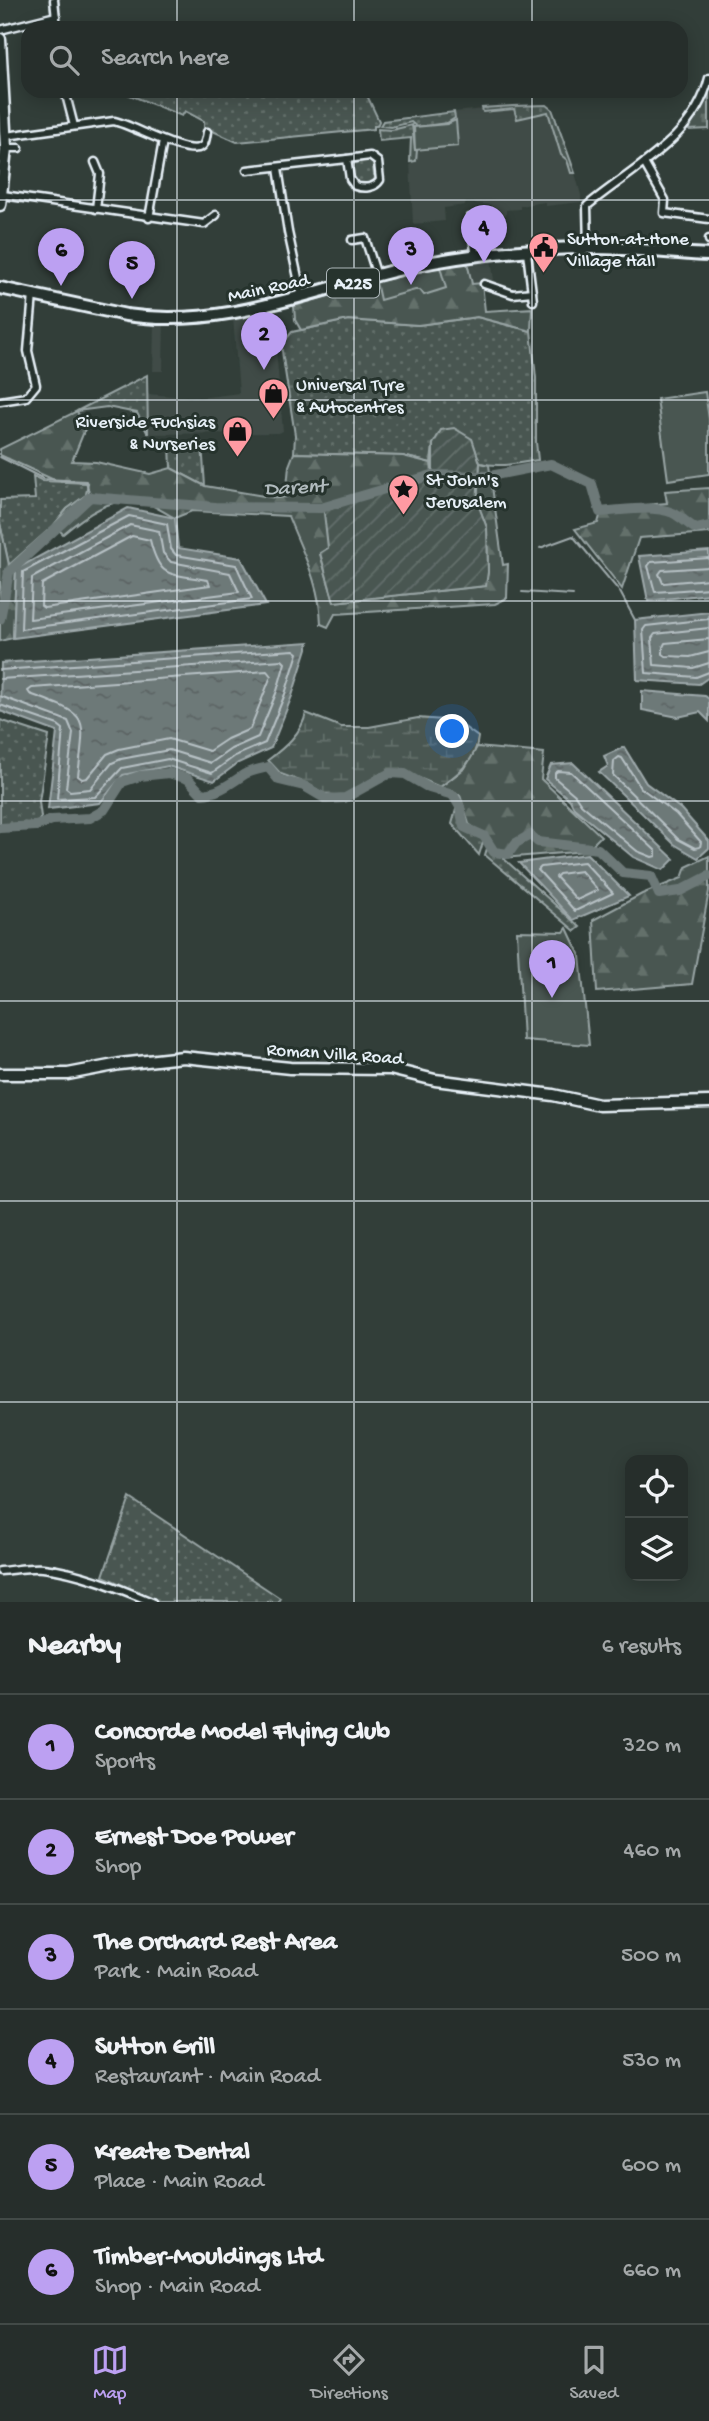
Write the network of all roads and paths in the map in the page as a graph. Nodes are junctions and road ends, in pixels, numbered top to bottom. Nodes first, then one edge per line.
1 (54, 0) edge
2 (56, 16) junction
3 (36, 21) edge
4 (56, 21) edge
5 (21, 25) edge
6 (0, 30) edge
7 (0, 39) edge
8 (709, 78) edge
9 (67, 98) edge
10 (74, 126) junction
11 (207, 132) dead end
12 (6, 136) junction
13 (163, 141) junction
14 (6, 148) junction
15 (19, 148) dead end
16 (347, 159) junction
17 (95, 162) dead end
18 (644, 163) junction
19 (278, 167) junction
20 (247, 170) dead end
21 (1, 200) edge
22 (96, 209) junction
23 (216, 215) dead end
24 (149, 218) junction
25 (470, 218) dead end
26 (709, 219) edge
27 (352, 240) dead end
28 (588, 248) junction
29 (527, 252) junction
30 (709, 255) edge
31 (476, 257) junction
32 (377, 276) junction
33 (484, 284) dead end
34 (0, 288) edge
35 (532, 292) junction
36 (33, 295) junction
37 (303, 298) junction
38 (533, 301) dead end
39 (0, 401) edge
40 (0, 1074) edge
41 (709, 1102) edge
42 (0, 1571) edge
43 (152, 1602) edge

1 - 2 street
2 - 3 street
2 - 4 street
5 - 6 street
7 - 12 street
8 - 18 street
9 - 10 street
10 - 12 street
10 - 13 street
11 - 13 street
12 - 14 street
13 - 24 street
14 - 15 street
14 - 21 street
16 - 16 street
16 - 19 street
17 - 22 street
18 - 26 street
18 - 28 street
19 - 20 street
19 - 37 street
21 - 22 street
22 - 24 street
23 - 24 street
25 - 31 street
27 - 32 street
28 - 29 main road, Main Road / A225
28 - 30 main road, Main Road / A225
29 - 31 main road, Main Road / A225
29 - 35 street
31 - 32 main road, Main Road / A225
32 - 37 main road, Main Road / A225
33 - 35 street
34 - 36 main road, Main Road / A225
35 - 38 street
36 - 37 main road, Main Road / A225
36 - 39 street
40 - 41 street, Roman Villa Road
42 - 43 street

